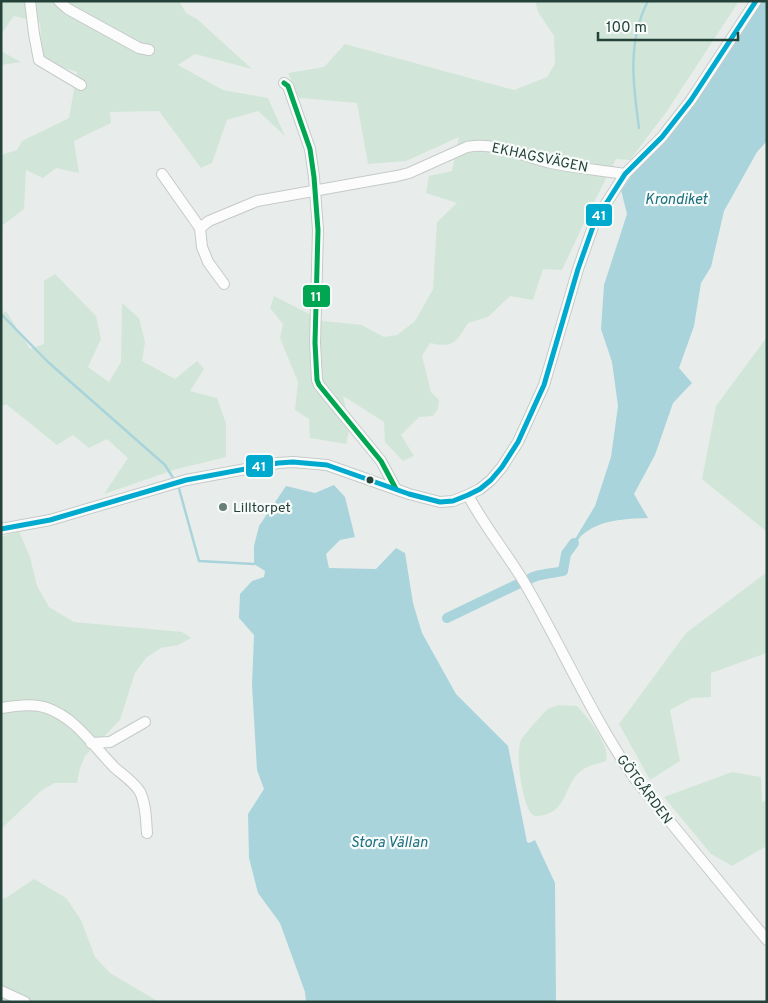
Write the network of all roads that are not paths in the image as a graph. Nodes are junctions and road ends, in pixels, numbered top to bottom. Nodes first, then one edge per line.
1 (30, 1) edge
2 (59, 1) edge
3 (756, 1) edge
4 (149, 50) dead end
5 (284, 83) dead end
6 (81, 85) dead end
7 (162, 174) dead end
8 (625, 174) junction
9 (314, 192) junction
10 (200, 228) junction
11 (224, 284) dead end
12 (396, 489) junction
13 (468, 495) junction
14 (1, 529) edge
15 (1, 708) edge
16 (145, 722) dead end
17 (91, 743) junction
18 (147, 833) dead end
19 (767, 940) edge
20 (1, 991) edge
21 (25, 1002) edge

1 - 6 street
2 - 4 street
3 - 8 street
5 - 9 street
7 - 10 street
8 - 9 street, EKHAGSVÄGEN
8 - 13 street
9 - 10 street, EKHAGSVÄGEN
9 - 12 street
10 - 11 street
12 - 13 street
12 - 14 street
13 - 19 street, GÖTGÅRDEN
15 - 17 street
16 - 17 street
17 - 18 street
20 - 21 street

